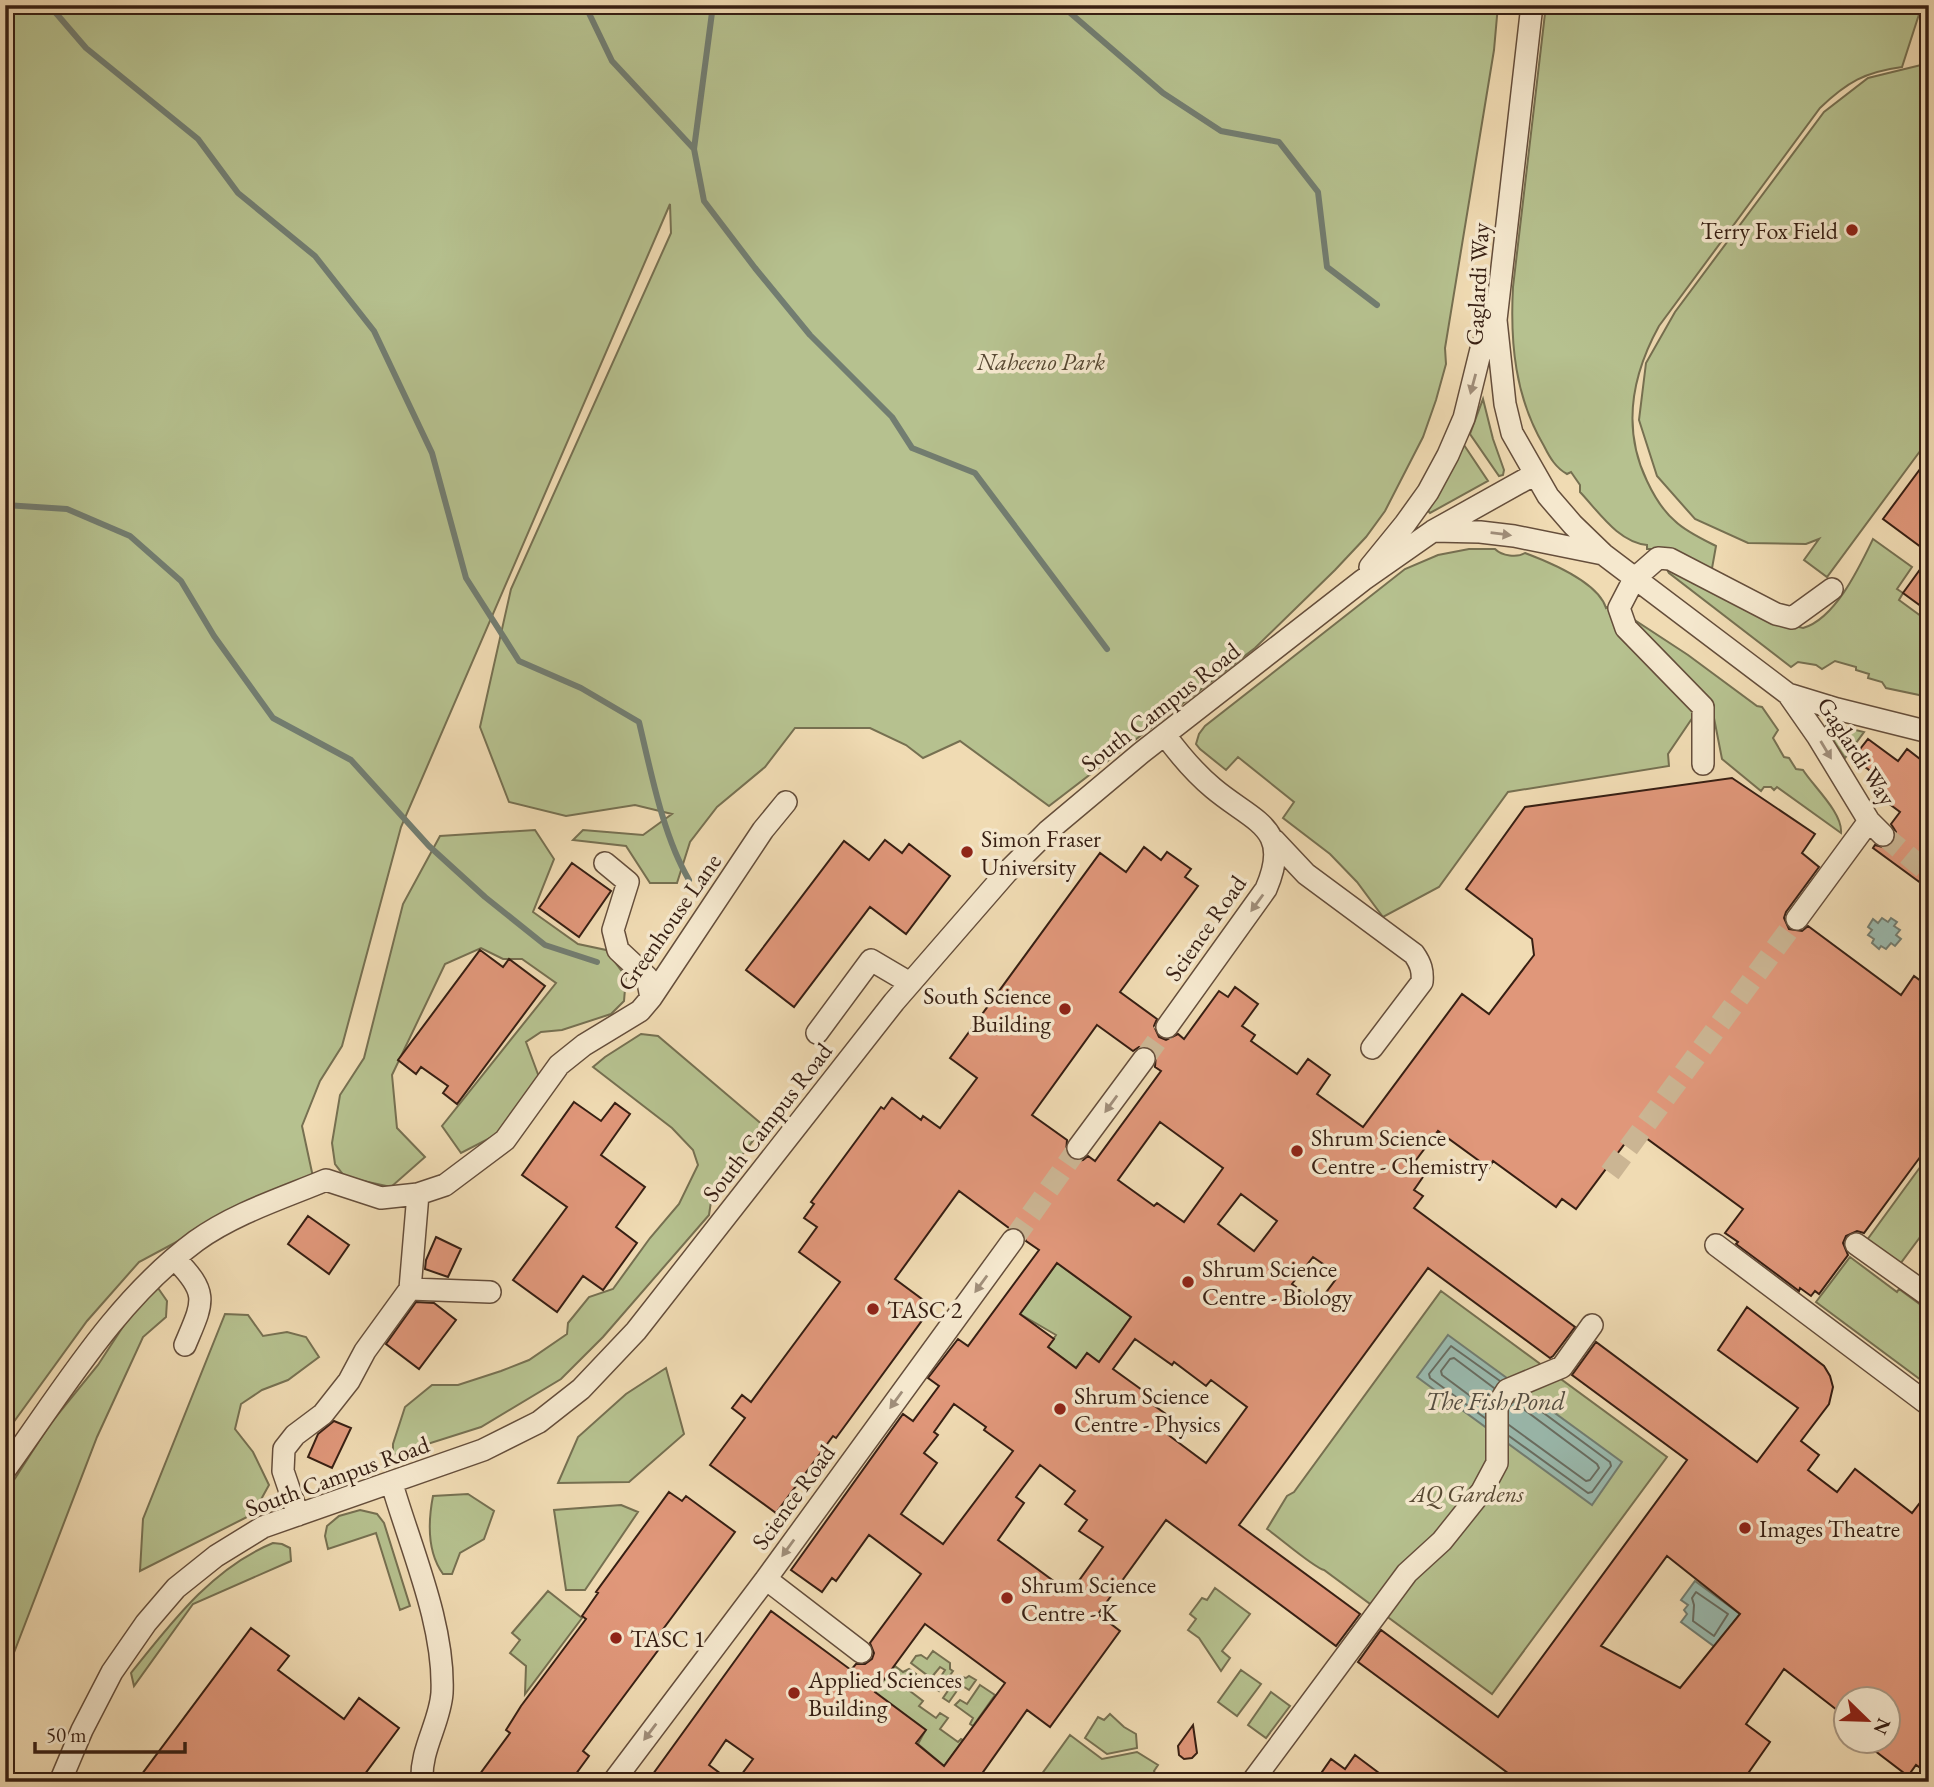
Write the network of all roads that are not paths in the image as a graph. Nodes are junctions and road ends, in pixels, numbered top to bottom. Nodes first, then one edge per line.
1 (1532, 5) edge
2 (1496, 320) junction
3 (1535, 474) junction
4 (1433, 531) junction
5 (1603, 554) junction
6 (1634, 579) junction
7 (1363, 580) junction
8 (1832, 589) dead end
9 (1788, 694) junction
10 (1929, 732) edge
11 (1165, 735) junction
12 (1703, 764) dead end
13 (786, 802) dead end
14 (1274, 840) junction
15 (605, 863) dead end
16 (1797, 919) tunnel mouth
17 (910, 983) junction
18 (652, 998) junction
19 (1167, 1027) tunnel mouth
20 (817, 1033) dead end
21 (1372, 1048) dead end
22 (1144, 1059) tunnel mouth
23 (1079, 1148) tunnel mouth
24 (418, 1194) junction
25 (1013, 1240) tunnel mouth
26 (1856, 1244) dead end
27 (1716, 1245) dead end
28 (175, 1259) junction
29 (410, 1289) junction
30 (490, 1292) dead end
31 (1929, 1296) edge
32 (1592, 1325) dead end
33 (186, 1345) dead end
34 (1929, 1405) edge
35 (5, 1470) edge
36 (392, 1484) junction
37 (298, 1516) junction
38 (766, 1579) junction
39 (861, 1652) dead end
40 (60, 1782) edge
41 (422, 1782) edge
42 (613, 1782) edge
43 (1252, 1782) edge

1 - 2 street, Gaglardi Way
2 - 3 street, Gaglardi Way
2 -> 7 street
3 - 4 street, South Campus Road
3 - 5 street, Gaglardi Way
4 -> 5 street
4 - 7 street, South Campus Road
5 - 6 street, Gaglardi Way
6 - 8 street
6 - 9 street, Gaglardi Way
6 - 12 street
7 - 11 street, South Campus Road
9 - 10 street, Gaglardi Way
9 -> 16 street, Gaglardi Way
11 - 14 street
11 - 17 street, South Campus Road
13 - 18 street, Greenhouse Lane
14 -> 19 street, Science Road
14 - 21 street
15 - 18 street
17 - 20 street
17 - 36 street, South Campus Road
18 - 24 street, Greenhouse Lane
22 -> 23 street
24 - 28 street, Greenhouse Lane
24 - 29 street
25 -> 38 street, Science Road
26 - 31 street
27 - 34 street
28 - 33 street
28 - 35 street, Greenhouse Lane
29 - 30 street
29 - 37 street
32 - 43 street
36 - 37 street, South Campus Road
36 - 41 street
37 - 40 street, South Campus Road
38 - 39 street
38 -> 42 street, Science Road

